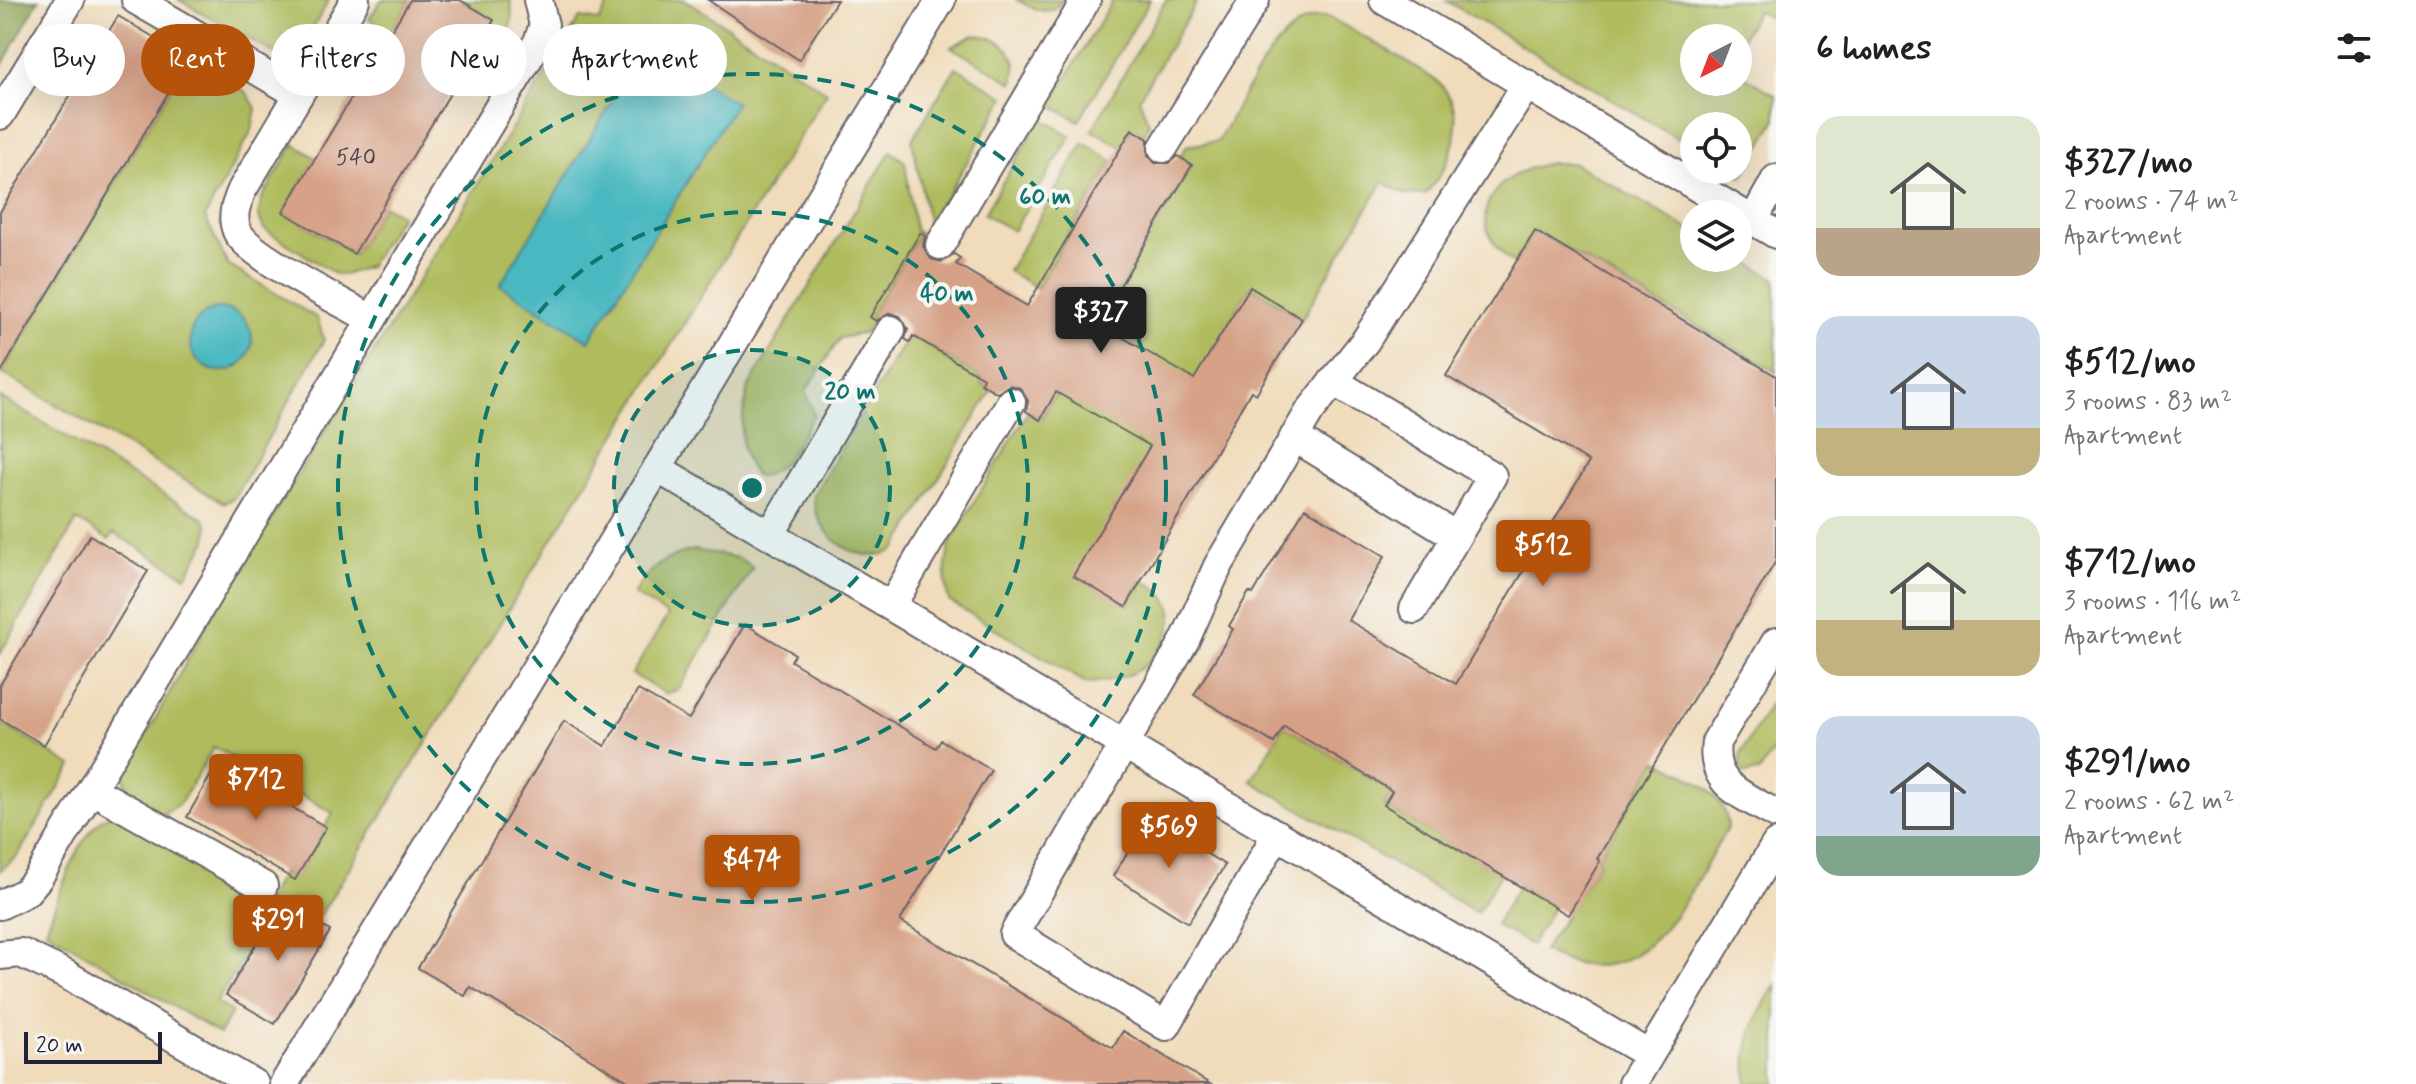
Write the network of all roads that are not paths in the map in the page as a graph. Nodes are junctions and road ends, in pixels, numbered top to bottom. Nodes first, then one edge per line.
1 (70, 0) edge
2 (136, 0) edge
3 (355, 0) edge
4 (538, 0) edge
5 (941, 0) edge
6 (1086, 0) edge
7 (1255, 0) edge
8 (1384, 0) edge
9 (340, 24) edge
10 (271, 78) edge
11 (1527, 84) junction
12 (297, 96) edge
13 (0, 115) edge
14 (1163, 148) dead end
15 (1776, 179) edge
16 (1764, 228) edge
17 (940, 245) dead end
18 (371, 319) junction
19 (891, 330) dead end
20 (1333, 381) junction
21 (1011, 402) dead end
22 (1294, 437) junction
23 (657, 468) junction
24 (770, 535) junction
25 (1456, 536) junction
26 (891, 606) junction
27 (1414, 609) dead end
28 (1776, 642) edge
29 (1125, 745) junction
30 (91, 789) junction
31 (1776, 814) edge
32 (1277, 834) junction
33 (1773, 855) edge
34 (263, 886) dead end
35 (0, 905) edge
36 (0, 955) edge
37 (1649, 1055) junction
38 (254, 1084) edge
39 (284, 1084) edge
40 (1632, 1084) edge

1 - 13 lane
2 - 10 lane
3 - 9 lane
4 - 18 lane
5 - 23 lane
6 - 17 lane
7 - 14 lane
8 - 11 lane
11 - 16 lane
11 - 20 lane
12 - 18 lane
15 - 16 lane
18 - 30 lane
19 - 24 lane
20 - 22 lane
20 - 25 lane
21 - 26 lane
22 - 25 lane
22 - 29 lane
23 - 24 lane
23 - 39 lane
24 - 26 lane
25 - 27 lane
26 - 29 lane
28 - 31 lane
29 - 32 lane
29 - 32 lane
30 - 34 lane
30 - 35 lane
32 - 37 lane
33 - 37 lane
36 - 38 lane
37 - 40 lane

